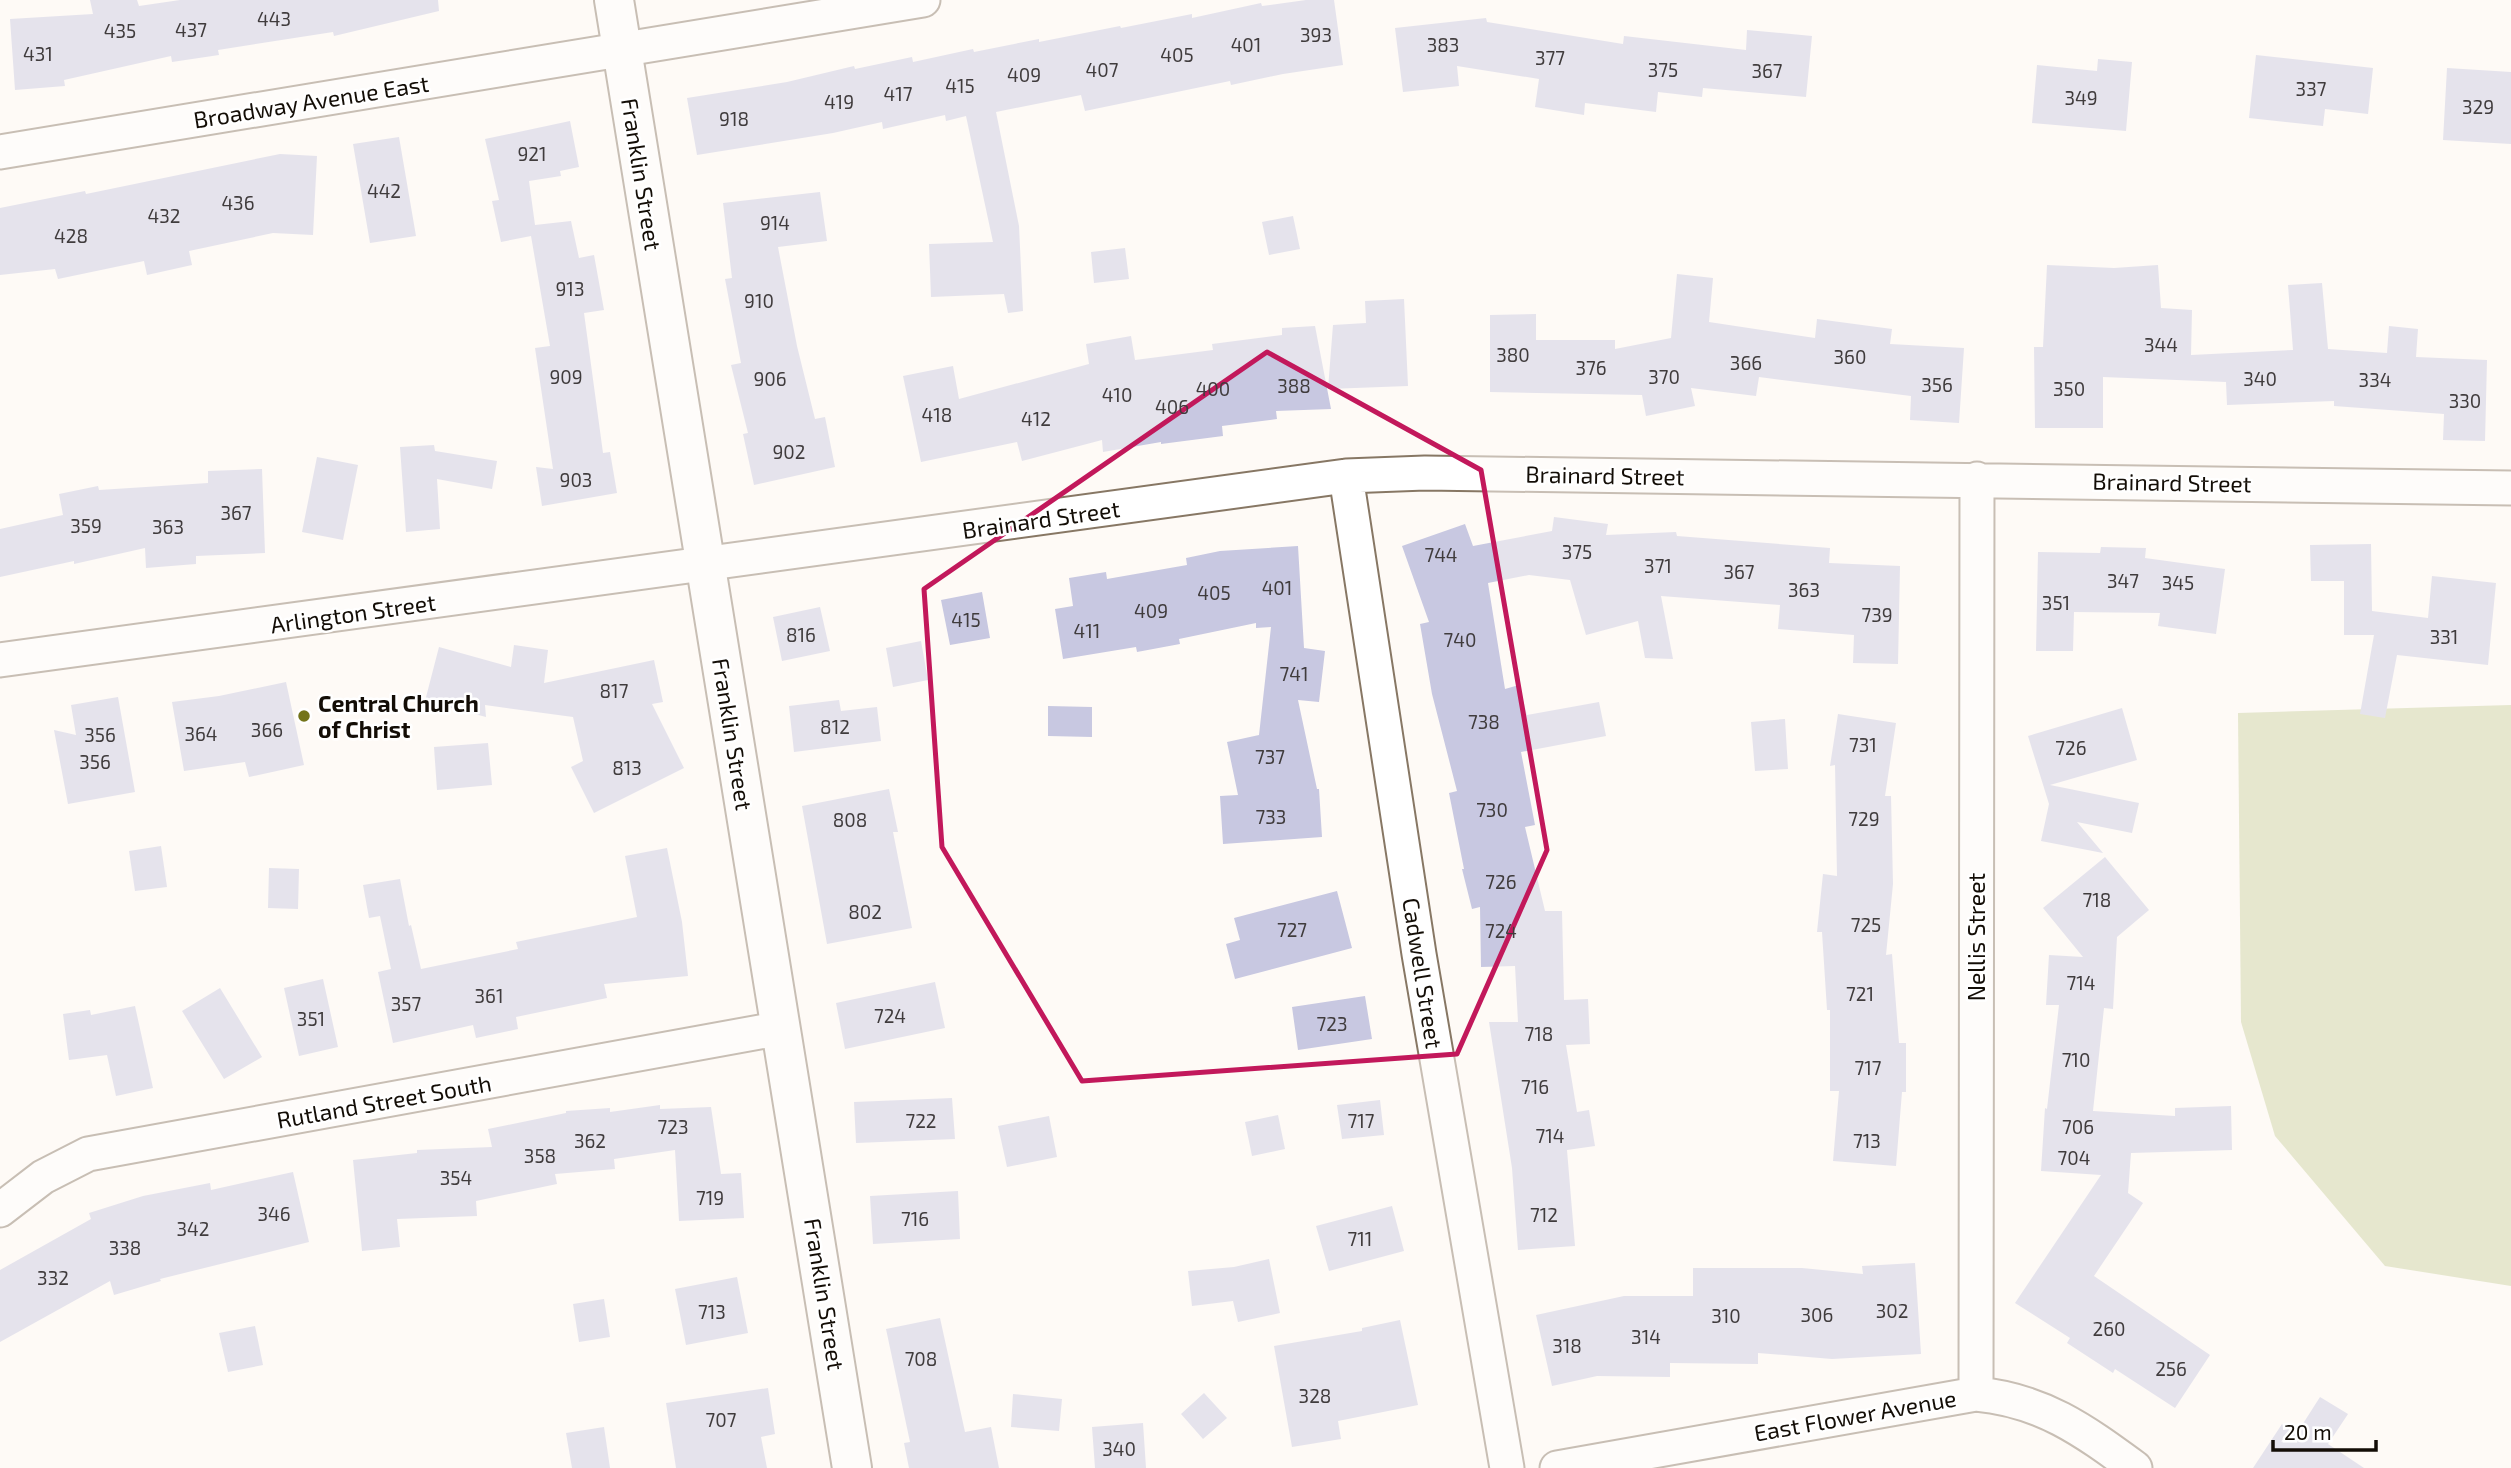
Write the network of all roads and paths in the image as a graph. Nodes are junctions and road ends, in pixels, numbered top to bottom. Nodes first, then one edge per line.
1 (614, 0) edge
2 (923, 0) edge
3 (622, 50) junction
4 (0, 152) edge
5 (1346, 476) junction
6 (1977, 480) junction
7 (2511, 488) edge
8 (705, 565) junction
9 (0, 660) edge
10 (782, 1028) junction
11 (0, 1210) edge
12 (1976, 1394) junction
13 (852, 1468) edge
14 (1507, 1468) edge
15 (1557, 1468) edge
16 (2135, 1468) edge

1 - 3 street, Franklin Street
2 - 3 street, Broadway Avenue East
3 - 4 street, Broadway Avenue East
3 - 8 street, Franklin Street
5 - 6 street, Brainard Street
5 - 8 street, Brainard Street
5 - 14 street, Cadwell Street
6 - 7 street, Brainard Street
6 - 12 street, Nellis Street
8 - 9 street, Arlington Street
8 - 10 street, Franklin Street
10 - 11 street, Rutland Street South
10 - 13 street, Franklin Street
12 - 15 street, East Flower Avenue
12 - 16 street, East Flower Avenue

